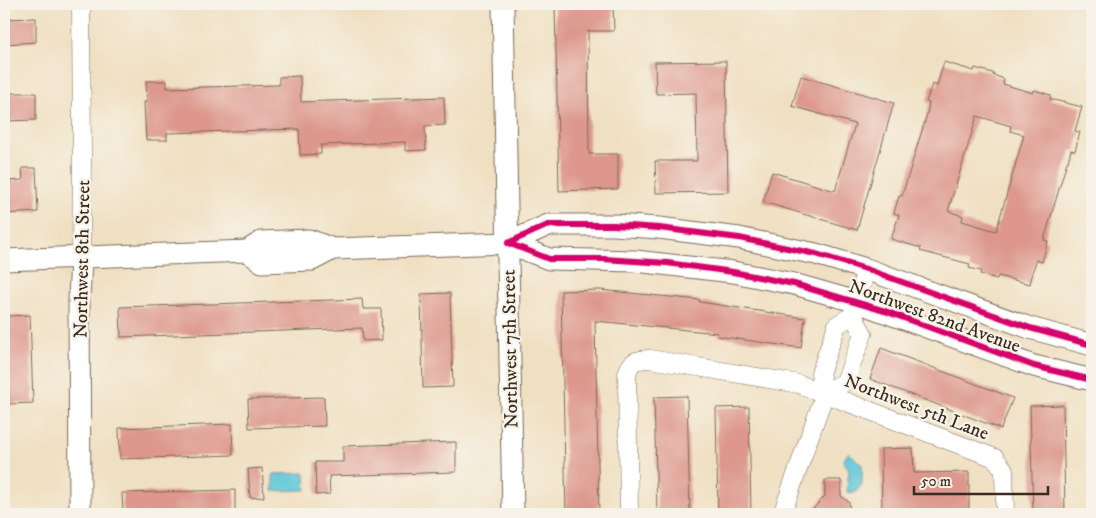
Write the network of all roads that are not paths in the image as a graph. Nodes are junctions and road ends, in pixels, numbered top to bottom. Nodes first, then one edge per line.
1 (81, 4) edge
2 (503, 4) edge
3 (508, 243) junction
4 (81, 258) junction
5 (4, 260) edge
6 (866, 269) junction
7 (855, 308) junction
8 (1092, 345) edge
9 (1092, 380) edge
10 (825, 394) junction
11 (80, 514) edge
12 (513, 514) edge
13 (629, 514) edge
14 (782, 514) edge
15 (1005, 514) edge

1 - 4 street, Northwest 8th Street
2 - 3 street, Northwest 7th Street
3 - 4 street, Northwest 82nd Avenue
3 - 6 street, Northwest 82nd Avenue
3 - 7 street, Northwest 82nd Avenue
3 - 12 street, Northwest 7th Street
4 - 5 street, Northwest 82nd Avenue
4 - 11 street, Northwest 8th Street
6 - 7 street
6 - 8 street, Northwest 82nd Avenue
7 - 9 street, Northwest 82nd Avenue
7 - 10 street, Northwest 5th Lane
7 - 10 street, Northwest 5th Lane
10 - 13 street
10 - 14 street, Northwest 5th Lane
10 - 15 street, Northwest 5th Lane

